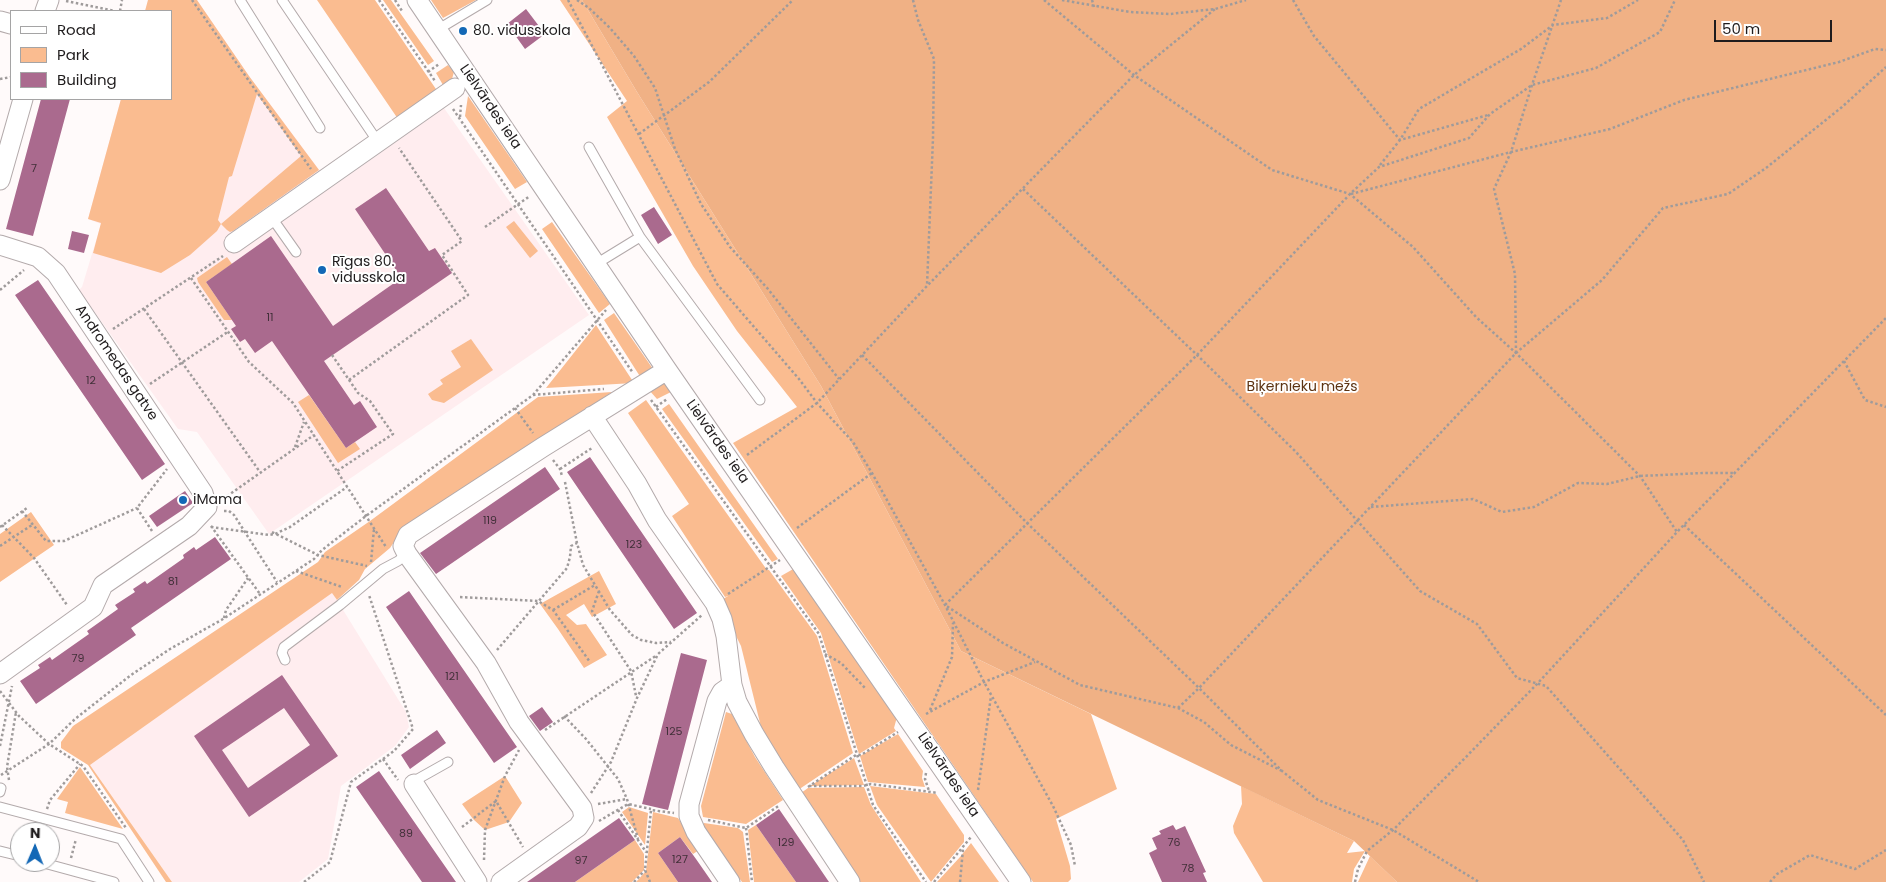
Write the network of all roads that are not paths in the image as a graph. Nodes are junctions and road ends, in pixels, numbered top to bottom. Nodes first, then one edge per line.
1 (58, 0) edge
2 (240, 0) edge
3 (282, 0) edge
4 (417, 0) edge
5 (487, 0) edge
6 (47, 10) edge
7 (437, 30) junction
8 (456, 87) junction
9 (23, 100) edge
10 (320, 128) dead end
11 (378, 142) junction
12 (589, 147) dead end
13 (0, 180) edge
14 (272, 218) junction
15 (640, 237) junction
16 (234, 243) road end
17 (0, 245) edge
18 (296, 252) dead end
19 (596, 264) junction
20 (667, 370) junction
21 (760, 400) dead end
22 (592, 416) junction
23 (402, 558) junction
24 (285, 660) dead end
25 (0, 674) edge
26 (732, 685) junction
27 (448, 762) dead end
28 (414, 784) joint
29 (0, 807) edge
30 (60, 868) edge
31 (481, 873) edge
32 (114, 882) edge
33 (149, 882) edge
34 (500, 882) edge
35 (730, 882) edge
36 (850, 882) edge
37 (1021, 882) edge

1 - 6 street
2 - 10 lane
3 - 11 lane
4 - 7 street, Lielvārdes iela
5 - 7 lane
7 - 8 street, Lielvārdes iela
8 - 11 street
8 - 19 street, Lielvārdes iela
9 - 13 street
11 - 14 street
12 - 15 lane
14 - 16 street
14 - 18 lane
15 - 19 lane
15 - 21 lane
17 - 25 street, Andromedas gatve
19 - 20 street, Lielvārdes iela
20 - 22 street
20 - 37 street, Lielvārdes iela
22 - 23 street
22 - 26 street
23 - 24 lane
23 - 34 street
26 - 35 street
26 - 36 street
27 - 28 lane
28 - 31 street
29 - 33 lane
30 - 32 lane

